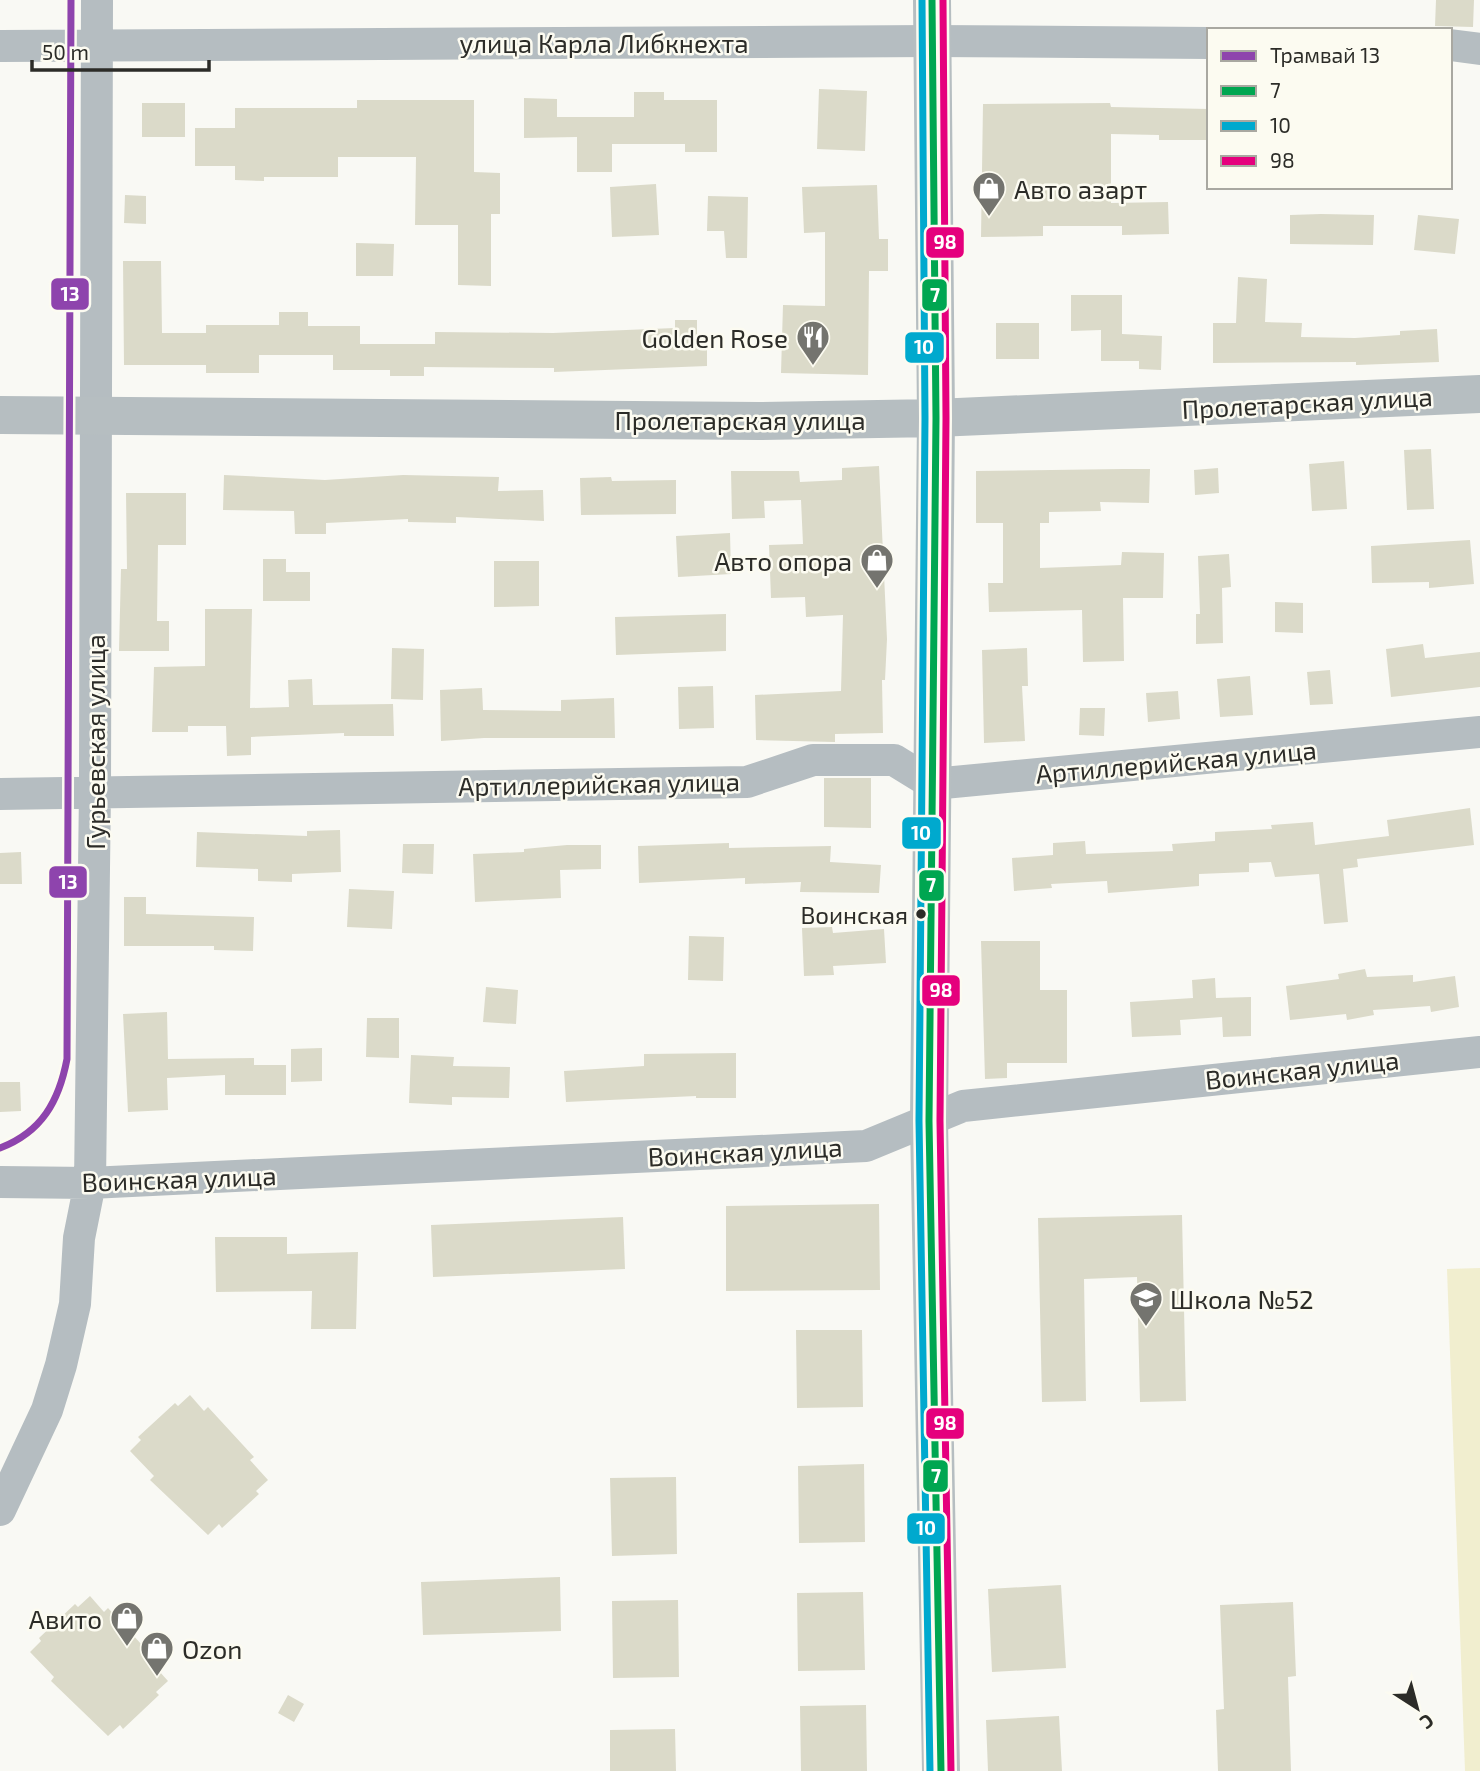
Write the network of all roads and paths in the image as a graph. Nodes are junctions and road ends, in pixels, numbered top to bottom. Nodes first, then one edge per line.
1 (97, 0) edge
2 (932, 0) edge
3 (932, 41) junction
4 (98, 43) junction
5 (1207, 43) edge
6 (1452, 45) edge
7 (0, 46) edge
8 (1480, 49) edge
9 (1480, 394) edge
10 (94, 414) junction
11 (0, 415) edge
12 (936, 418) junction
13 (1480, 732) edge
14 (933, 784) junction
15 (95, 790) junction
16 (0, 793) edge
17 (1480, 1052) edge
18 (929, 1121) junction
19 (0, 1182) edge
20 (90, 1183) junction
21 (5, 1492) edge
22 (941, 1771) edge

1 - 4 street, Гурьевская улица
2 - 3 main road
3 - 4 street, улица Карла Либкнехта
3 - 5 street, улица Карла Либкнехта
3 - 12 main road
4 - 7 street, улица Карла Либкнехта
4 - 10 street, Гурьевская улица
6 - 8 street
9 - 12 main road, Пролетарская улица
10 - 11 main road, Пролетарская улица
10 - 12 main road, Пролетарская улица
10 - 15 street, Гурьевская улица
12 - 14 main road
13 - 14 street, Артиллерийская улица
14 - 15 street, Артиллерийская улица
14 - 18 main road
15 - 16 street, Артиллерийская улица
15 - 20 street, Гурьевская улица
17 - 18 street, Воинская улица
18 - 20 street, Воинская улица
18 - 22 main road
19 - 20 street, Воинская улица
20 - 21 street, Гурьевская улица

